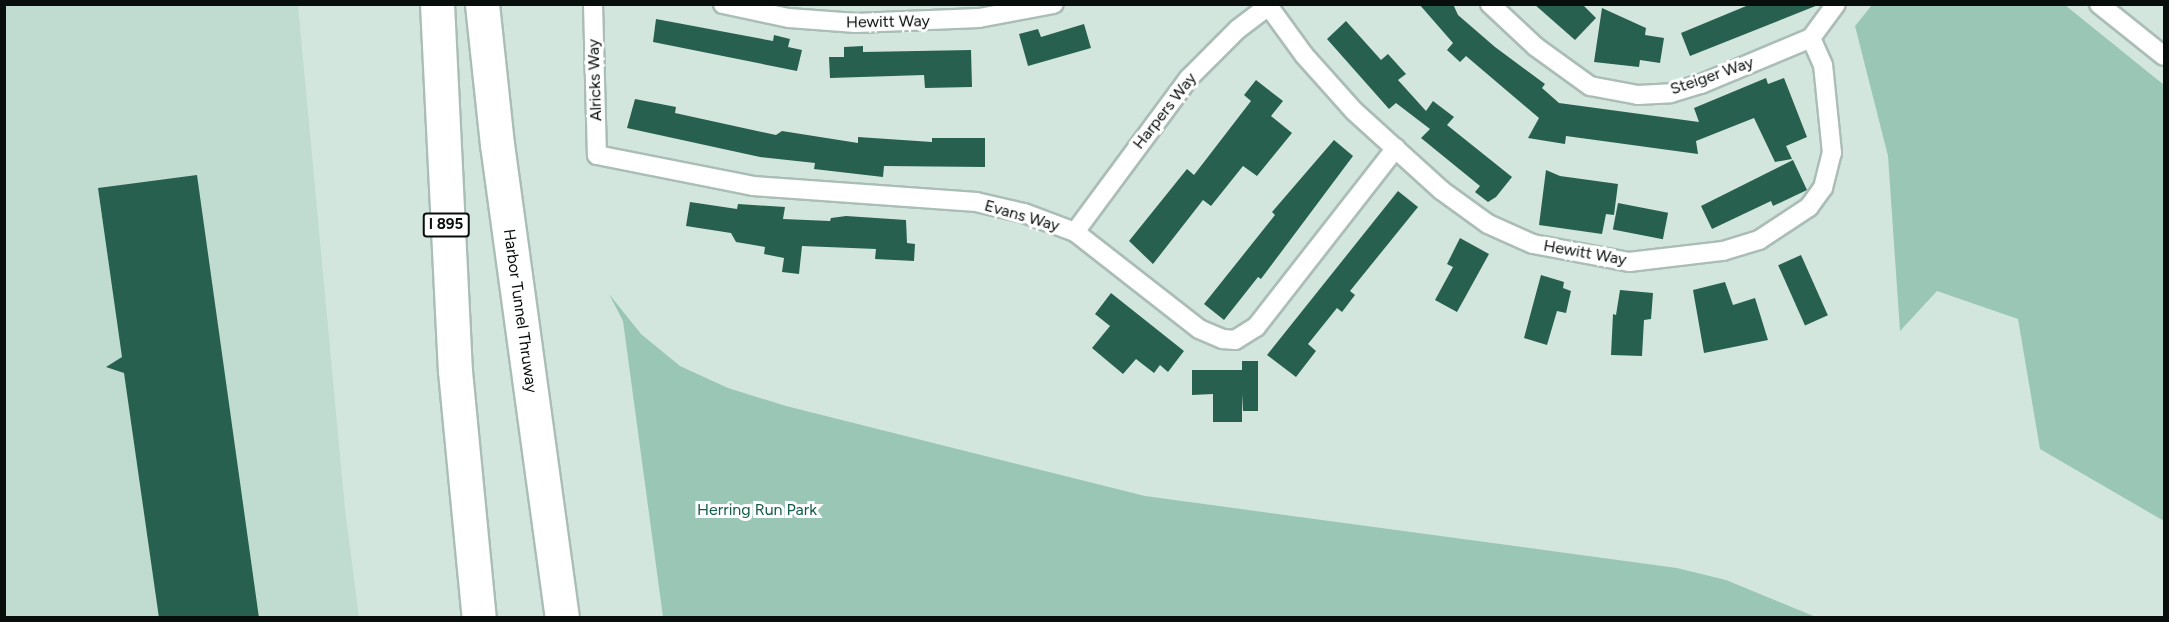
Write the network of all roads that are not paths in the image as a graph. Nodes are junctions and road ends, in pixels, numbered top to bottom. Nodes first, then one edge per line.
1 (437, 4) edge
2 (482, 4) edge
3 (593, 4) edge
4 (723, 4) edge
5 (1054, 4) edge
6 (1490, 4) edge
7 (1836, 4) edge
8 (2099, 4) edge
9 (1268, 5) edge
10 (1810, 38) junction
11 (2163, 51) edge
12 (1395, 148) junction
13 (597, 155) joint
14 (1074, 232) junction
15 (479, 618) edge
16 (562, 618) edge

1 - 15 highway, I 895
2 - 16 highway, Harbor Tunnel Thruway
3 - 13 street, Alricks Way
4 - 5 street, Hewitt Way
6 - 10 street, Steiger Way
7 - 10 street, Steiger Way
8 - 11 street
9 - 12 street, Hewitt Way
9 - 14 street, Harpers Way
10 - 12 street, Hewitt Way
12 - 14 street, Evans Way
13 - 14 street, Evans Way

